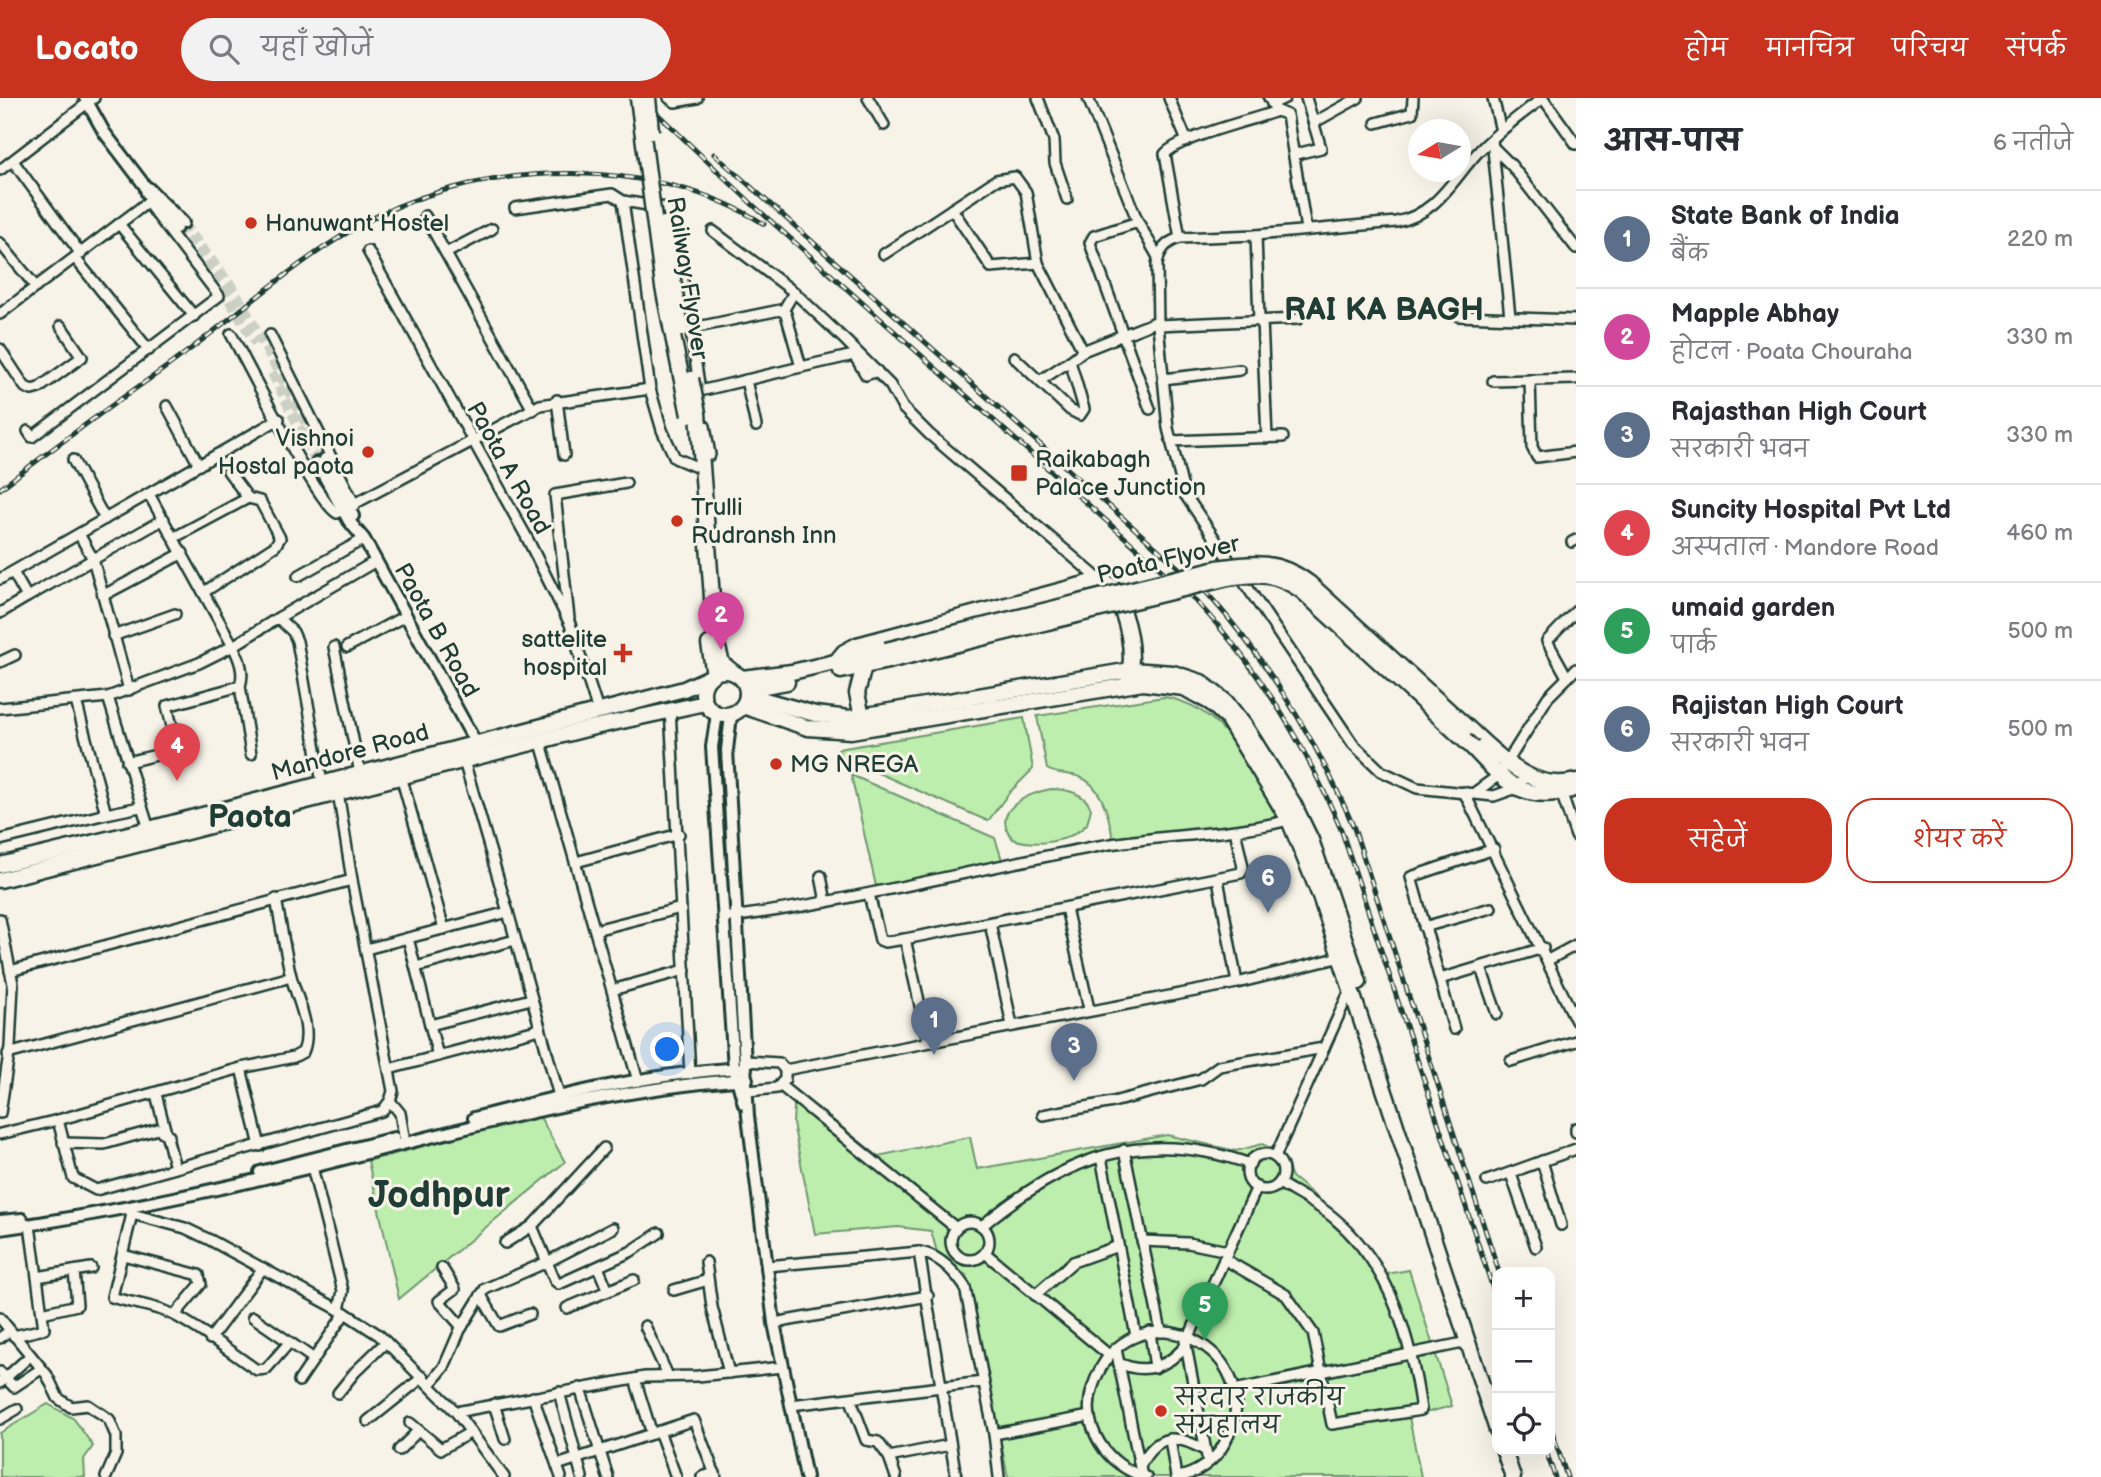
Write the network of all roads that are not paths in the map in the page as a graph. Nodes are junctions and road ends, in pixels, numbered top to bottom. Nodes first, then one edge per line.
1 (638, 98) edge
2 (648, 98) edge
3 (670, 98) edge
4 (697, 98) edge
5 (869, 98) edge
6 (1038, 98) edge
7 (1088, 98) edge
8 (1169, 98) edge
9 (1284, 98) edge
10 (1306, 98) edge
11 (1358, 98) edge
12 (1413, 98) edge
13 (1493, 98) edge
14 (1543, 98) edge
15 (89, 100) edge
16 (1273, 105) edge
17 (1315, 122) junction
18 (1376, 123) dead end
19 (884, 125) dead end
20 (1501, 131) junction
21 (1187, 141) junction
22 (1493, 144) junction
23 (1576, 144) edge
24 (1296, 154) junction
25 (13, 161) junction
26 (0, 170) edge
27 (152, 199) junction
28 (1068, 199) dead end
29 (624, 201) junction
30 (515, 208) dead end
31 (952, 209) junction
32 (425, 216) dead end
33 (1138, 222) junction
34 (119, 224) junction
35 (179, 226) tunnel mouth
36 (492, 229) dead end
37 (1306, 229) junction
38 (713, 231) dead end
39 (1256, 235) junction
40 (1180, 238) junction
41 (0, 243) edge
42 (1576, 248) edge
43 (369, 251) dead end
44 (446, 253) junction
45 (884, 254) dead end
46 (78, 256) junction
47 (1158, 257) junction
48 (1038, 263) junction
49 (36, 287) junction
50 (794, 292) junction
51 (783, 311) junction
52 (0, 314) edge
53 (194, 316) junction
54 (1458, 316) dead end
55 (1510, 317) junction
56 (1298, 319) dead end
57 (1260, 320) junction
58 (1576, 320) edge
59 (1158, 323) junction
60 (61, 326) dead end
61 (688, 330) junction
62 (231, 334) dead end
63 (270, 335) dead end
64 (1123, 336) junction
65 (0, 349) edge
66 (149, 351) junction
67 (1083, 351) junction
68 (1014, 357) dead end
69 (1070, 361) junction
70 (801, 367) junction
71 (1240, 370) dead end
72 (877, 371) junction
73 (1163, 379) junction
74 (1576, 379) edge
75 (746, 380) junction
76 (1041, 380) junction
77 (1530, 380) junction
78 (1493, 381) dead end
79 (650, 388) junction
80 (700, 391) junction
81 (557, 400) junction
82 (167, 406) dead end
83 (1150, 409) dead end
84 (533, 410) junction
85 (693, 414) junction
86 (279, 419) junction
87 (755, 426) dead end
88 (28, 431) dead end
89 (1283, 437) dead end
90 (1267, 438) junction
91 (1171, 441) junction
92 (473, 442) junction
93 (1576, 452) edge
94 (564, 455) dead end
95 (73, 460) dead end
96 (321, 461) tunnel mouth
97 (702, 461) junction
98 (199, 466) junction
99 (228, 471) dead end
100 (626, 483) dead end
101 (150, 496) junction
102 (248, 498) junction
103 (349, 508) junction
104 (105, 519) junction
105 (164, 519) junction
106 (79, 534) junction
107 (175, 537) junction
108 (364, 539) junction
109 (183, 553) junction
110 (93, 559) junction
111 (376, 561) junction
112 (13, 572) junction
113 (298, 576) dead end
114 (0, 579) edge
115 (1100, 580) junction
116 (204, 592) junction
117 (104, 595) junction
118 (27, 597) junction
119 (1576, 611) edge
120 (0, 613) edge
121 (175, 614) dead end
122 (405, 616) junction
123 (278, 618) junction
124 (570, 624) junction
125 (113, 636) junction
126 (233, 646) junction
127 (334, 647) dead end
128 (347, 647) dead end
129 (15, 655) dead end
130 (887, 655) junction
131 (0, 662) edge
132 (835, 663) junction
133 (864, 666) junction
134 (1576, 669) edge
135 (712, 676) junction
136 (1130, 677) junction
137 (1567, 677) junction
138 (240, 686) junction
139 (743, 688) junction
140 (130, 690) junction
141 (108, 697) junction
142 (1014, 698) junction
143 (76, 701) junction
144 (705, 703) junction
145 (0, 708) edge
146 (670, 709) junction
147 (598, 711) junction
148 (724, 714) junction
149 (862, 717) junction
150 (541, 743) junction
151 (479, 749) junction
152 (251, 754) dead end
153 (464, 761) junction
154 (127, 762) junction
155 (1503, 769) junction
156 (360, 773) junction
157 (401, 776) junction
158 (1527, 776) junction
159 (1576, 781) edge
160 (322, 783) junction
161 (1560, 788) junction
162 (1514, 789) junction
163 (1576, 789) edge
164 (338, 792) junction
165 (1468, 793) junction
166 (140, 807) junction
167 (106, 814) junction
168 (1289, 820) junction
169 (149, 829) junction
170 (1235, 830) junction
171 (679, 834) junction
172 (1576, 836) edge
173 (0, 839) edge
174 (1494, 849) junction
175 (576, 862) junction
176 (0, 865) edge
177 (821, 876) dead end
178 (1219, 879) junction
179 (0, 880) edge
180 (352, 880) junction
181 (869, 894) junction
182 (276, 899) junction
183 (825, 902) junction
184 (681, 908) junction
185 (1066, 908) junction
186 (1491, 908) dead end
187 (508, 912) junction
188 (736, 916) junction
189 (723, 918) junction
190 (0, 919) edge
191 (990, 923) junction
192 (1424, 927) junction
193 (444, 929) junction
194 (595, 930) junction
195 (408, 938) junction
196 (905, 939) junction
197 (515, 940) junction
198 (1576, 945) edge
199 (1543, 948) junction
200 (366, 949) junction
201 (1344, 956) junction
202 (1548, 960) junction
203 (416, 967) junction
204 (1481, 968) junction
205 (685, 970) junction
206 (10, 971) junction
207 (291, 977) junction
208 (1440, 979) junction
209 (1237, 983) junction
210 (1351, 987) junction
211 (612, 990) junction
212 (531, 999) junction
213 (1089, 1009) junction
214 (1497, 1014) dead end
215 (1576, 1021) edge
216 (430, 1025) junction
217 (1012, 1025) junction
218 (540, 1029) junction
219 (1454, 1029) dead end
220 (928, 1041) junction
221 (1576, 1041) edge
222 (1324, 1048) junction
223 (8, 1054) junction
224 (438, 1056) junction
225 (1511, 1061) dead end
226 (241, 1068) junction
227 (389, 1069) junction
228 (746, 1069) junction
229 (785, 1070) junction
230 (690, 1074) junction
231 (734, 1074) junction
232 (638, 1081) junction
233 (781, 1086) junction
234 (748, 1091) junction
235 (156, 1094) junction
236 (559, 1096) junction
237 (390, 1101) junction
238 (0, 1113) edge
239 (1043, 1115) dead end
240 (748, 1116) junction
241 (58, 1120) junction
242 (0, 1134) edge
243 (169, 1136) junction
244 (404, 1136) junction
245 (63, 1143) junction
246 (260, 1146) junction
247 (604, 1148) dead end
248 (1576, 1149) edge
249 (1124, 1150) junction
250 (1101, 1157) junction
251 (1275, 1157) junction
252 (1542, 1161) junction
253 (1250, 1164) junction
254 (312, 1167) junction
255 (175, 1168) junction
256 (1511, 1174) junction
257 (1486, 1181) dead end
258 (1279, 1183) junction
259 (1257, 1187) junction
260 (131, 1212) junction
261 (0, 1221) edge
262 (30, 1225) junction
263 (1560, 1225) dead end
264 (532, 1226) junction
265 (982, 1226) junction
266 (613, 1228) dead end
267 (956, 1228) junction
268 (0, 1229) edge
269 (659, 1233) dead end
270 (1142, 1241) junction
271 (505, 1243) dead end
272 (1118, 1246) junction
273 (1536, 1247) dead end
274 (919, 1252) junction
275 (985, 1253) junction
276 (123, 1255) junction
277 (1226, 1255) junction
278 (547, 1262) junction
279 (706, 1262) dead end
280 (767, 1266) junction
281 (598, 1267) junction
282 (91, 1268) dead end
283 (263, 1268) junction
284 (442, 1268) dead end
285 (74, 1271) junction
286 (37, 1277) junction
287 (634, 1280) dead end
288 (708, 1280) junction
289 (674, 1290) dead end
290 (608, 1291) junction
291 (481, 1295) junction
292 (1035, 1295) junction
293 (928, 1296) junction
294 (567, 1308) dead end
295 (342, 1311) junction
296 (42, 1313) junction
297 (530, 1314) dead end
298 (175, 1315) junction
299 (253, 1317) dead end
300 (0, 1318) edge
301 (774, 1323) junction
302 (645, 1326) dead end
303 (461, 1328) junction
304 (1156, 1332) junction
305 (12, 1334) junction
306 (1136, 1336) junction
307 (0, 1338) edge
308 (210, 1339) junction
309 (1186, 1339) junction
310 (386, 1342) junction
311 (1468, 1342) junction
312 (289, 1343) junction
313 (1113, 1352) junction
314 (1413, 1354) junction
315 (30, 1356) junction
316 (314, 1359) junction
317 (1119, 1363) junction
318 (783, 1367) junction
319 (41, 1368) junction
320 (1155, 1368) junction
321 (1322, 1372) junction
322 (729, 1373) junction
323 (668, 1376) junction
324 (2, 1378) edge
325 (635, 1379) junction
326 (299, 1381) dead end
327 (427, 1381) junction
328 (984, 1382) junction
329 (942, 1387) junction
330 (580, 1388) junction
331 (1234, 1390) junction
332 (559, 1392) junction
333 (1495, 1393) edge
334 (338, 1394) dead end
335 (533, 1397) junction
336 (851, 1400) junction
337 (494, 1404) junction
338 (791, 1405) junction
339 (17, 1409) dead end
340 (456, 1412) junction
341 (1492, 1415) edge
342 (1090, 1416) junction
343 (0, 1419) edge
344 (368, 1421) dead end
345 (410, 1423) dead end
346 (418, 1431) junction
347 (471, 1432) junction
348 (656, 1432) junction
349 (994, 1434) junction
350 (1170, 1439) junction
351 (505, 1440) dead end
352 (950, 1445) junction
353 (400, 1450) dead end
354 (600, 1451) junction
355 (1206, 1451) junction
356 (1506, 1456) edge
357 (1516, 1456) edge
358 (889, 1457) junction
359 (576, 1458) junction
360 (1208, 1462) junction
361 (556, 1465) junction
362 (1140, 1466) junction
363 (716, 1475) edge
364 (1188, 1476) edge
365 (106, 1477) edge
366 (504, 1477) edge
367 (561, 1477) edge
368 (582, 1477) edge
369 (608, 1477) edge
370 (676, 1477) edge
371 (702, 1477) edge
372 (806, 1477) edge
373 (895, 1477) edge
374 (956, 1477) edge
375 (999, 1477) edge
376 (1144, 1477) edge
377 (1177, 1477) edge
378 (1513, 1477) edge
379 (1522, 1477) edge

1 - 85 main road, Railway Flyover, bridge
2 - 85 main road, Railway Flyover, bridge
3 - 4 street
5 - 19 street
6 - 28 street
7 - 33 street
8 - 21 street
9 - 16 street
10 - 17 street
11 - 17 street
12 - 18 street
13 - 20 street
14 - 20 street
14 - 23 street
15 - 25 street
15 - 27 street
16 - 21 street
16 - 24 street
17 - 24 street
20 - 22 street
21 - 40 street
22 - 37 street
22 - 42 street
22 - 55 street
24 - 37 street
25 - 26 street
25 - 46 street
27 - 34 street
27 - 35 street
27 - 53 street
29 - 30 street
29 - 61 street
29 - 79 street
31 - 45 street
31 - 48 street
31 - 48 street
32 - 44 street
33 - 47 street
33 - 64 street
34 - 46 street
34 - 53 street
36 - 44 street
37 - 39 street
38 - 50 street
39 - 40 street
39 - 57 street
40 - 47 street
41 - 49 street
43 - 92 street, Paota A Road
44 - 84 street
46 - 49 street
46 - 66 street
47 - 59 street
48 - 67 street
49 - 52 street
50 - 51 street
50 - 72 street
51 - 61 street
51 - 70 street
53 - 66 street
54 - 55 street
55 - 58 street
56 - 57 street
57 - 59 street
57 - 90 street
59 - 64 street
59 - 73 street
60 - 65 street
61 - 80 street
62 - 86 street
63 - 103 street
64 - 67 street
64 - 83 street
66 - 88 street
67 - 69 street
68 - 76 street
69 - 76 street
69 - 76 street
70 - 72 street
70 - 75 street
71 - 73 street
72 - 115 street
73 - 91 street
74 - 77 street
75 - 80 street
75 - 87 street
77 - 78 street
77 - 93 street
79 - 81 street
79 - 97 street
80 - 97 street
81 - 84 street
81 - 94 street
82 - 98 street
84 - 92 street
85 - 97 main road, Railway Flyover
86 - 98 street
86 - 103 street
89 - 90 street
90 - 91 street
91 - 165 street
92 - 103 street
92 - 124 street, Paota A Road
95 - 104 street
96 - 103 street, Paota B Road
97 - 135 main road
97 - 139 main road
98 - 101 street
99 - 102 street
100 - 124 street
101 - 104 street
101 - 105 street
102 - 107 street
102 - 116 street
103 - 108 street, Paota B Road
104 - 106 street
105 - 107 street
105 - 110 street
106 - 110 street
106 - 112 street
107 - 109 street
108 - 111 street, Paota B Road
108 - 113 street
109 - 116 street
109 - 117 street
110 - 117 street
110 - 118 street
111 - 122 street, Paota B Road
111 - 123 street
112 - 114 street
112 - 118 street
115 - 132 main road
115 - 136 main road
116 - 126 street
117 - 125 street
118 - 120 street
119 - 137 street
121 - 125 street
122 - 128 street
122 - 151 street, Paota B Road
123 - 126 street
123 - 160 street
124 - 147 street, Paota A Road
125 - 140 street
126 - 138 street
126 - 140 street
127 - 156 street
129 - 131 street
130 - 132 main road, Poata Flyover
130 - 133 main road, Poata Flyover
130 - 155 main road, Poata Flyover, bridge
130 - 155 main road, Poata Flyover, bridge
132 - 139 main road, Poata Flyover
133 - 139 main road, Poata Flyover
133 - 149 main road
134 - 137 street
135 - 139 main road
135 - 144 main road
135 - 147 main road, Mandore Road
136 - 142 main road
136 - 168 main road
136 - 201 main road
137 - 155 street
138 - 152 street
138 - 154 street
139 - 142 main road
139 - 148 main road
139 - 149 main road
140 - 141 street
141 - 143 street
141 - 154 street
142 - 149 main road
143 - 145 street
143 - 167 street
144 - 146 main road, Mandore Road
144 - 148 main road
146 - 150 main road, Mandore Road
146 - 171 street
147 - 151 main road, Mandore Road
148 - 188 street
148 - 189 street
150 - 151 main road, Mandore Road
150 - 175 street
151 - 153 main road, Mandore Road
151 - 156 main road, Mandore Road
153 - 157 main road, Mandore Road
153 - 187 street
154 - 166 street
155 - 158 main road
155 - 162 main road
155 - 165 street
156 - 160 main road, Mandore Road
157 - 164 main road, Mandore Road
157 - 193 street
158 - 161 main road
158 - 162 street
159 - 161 main road
160 - 169 main road, Mandore Road
161 - 162 main road
161 - 163 main road
161 - 172 street
162 - 165 street
164 - 179 main road, Mandore Road
164 - 180 street
165 - 174 street
166 - 167 street
166 - 169 street
167 - 173 street
168 - 170 street
168 - 201 main road
169 - 176 main road, Mandore Road
170 - 178 street
170 - 181 street
171 - 175 street
171 - 184 street
174 - 192 street
174 - 199 street
175 - 194 street
177 - 183 street
178 - 185 street
178 - 209 street
180 - 182 street
180 - 200 street
181 - 183 street
181 - 196 street
182 - 206 street
182 - 207 street
183 - 188 street
184 - 194 street
184 - 205 street
185 - 191 street
185 - 213 street
186 - 192 street
187 - 193 street
187 - 197 street
188 - 189 street
188 - 228 street
189 - 231 street
190 - 206 street
191 - 196 street
191 - 217 street
192 - 208 street
193 - 195 street
194 - 211 street
195 - 200 street
195 - 203 street
196 - 220 street
197 - 203 street
197 - 212 street
198 - 202 street
199 - 202 street
199 - 204 street
200 - 227 street
201 - 209 street
201 - 210 main road
201 - 333 main road
202 - 215 street
203 - 216 street
204 - 208 street
204 - 214 street
205 - 211 street
205 - 230 street
206 - 223 street
207 - 223 street
207 - 226 street
208 - 219 street
209 - 213 street
210 - 222 street
210 - 311 main road
211 - 232 street
212 - 216 street
212 - 218 street
213 - 217 street
216 - 224 street
217 - 220 street
218 - 224 street
218 - 236 street
220 - 229 street
221 - 225 street
222 - 239 street
222 - 251 street
223 - 238 street
224 - 227 street
226 - 235 street
226 - 246 street
227 - 237 street
228 - 229 street
228 - 231 street
228 - 234 street
229 - 233 street
230 - 231 street
230 - 232 street
231 - 240 street
231 - 254 street
232 - 236 street
233 - 234 street
233 - 267 street
234 - 240 street
235 - 241 street
235 - 243 street
236 - 244 street
237 - 244 street
237 - 246 street
240 - 280 street
241 - 242 street
241 - 245 street
243 - 245 street
243 - 255 street
244 - 261 street
245 - 255 street
246 - 255 street
247 - 264 street
248 - 252 street
249 - 250 street
249 - 253 street
249 - 270 street
250 - 265 street
250 - 272 street
251 - 253 street
251 - 258 street
252 - 256 street
252 - 263 street
253 - 259 street
254 - 260 street
254 - 295 street
256 - 257 street
256 - 273 street
258 - 259 street
258 - 314 street
259 - 277 street
260 - 262 street
260 - 276 street
260 - 283 street
262 - 268 street
262 - 286 street
264 - 271 street
264 - 278 street
265 - 267 street
265 - 275 street
266 - 278 street
267 - 275 street
269 - 281 street
270 - 277 street
270 - 304 street
272 - 292 street
272 - 306 street
274 - 280 street
274 - 293 street
274 - 328 street
275 - 292 street
276 - 298 street
276 - 298 street
277 - 309 street
277 - 321 street
278 - 281 street
278 - 291 street
279 - 288 street
280 - 301 street
281 - 290 street
282 - 285 street
283 - 295 street
283 - 308 street
284 - 303 street
285 - 286 street
285 - 296 street
286 - 296 street
287 - 290 street
288 - 289 street
288 - 322 street
290 - 294 street
291 - 297 street
291 - 303 street
292 - 313 street
293 - 301 street
293 - 329 street
295 - 310 street
295 - 316 street
296 - 305 street
298 - 308 street
299 - 312 street
300 - 305 street
301 - 318 street
302 - 323 street
303 - 327 street
304 - 306 street
304 - 309 street
304 - 320 street
305 - 307 street
305 - 315 street
306 - 313 street
308 - 312 street
309 - 320 street
309 - 331 street
309 - 355 street
310 - 327 street
310 - 334 street
311 - 314 street
311 - 341 main road
312 - 316 street
313 - 317 street
313 - 342 street
314 - 321 street
314 - 321 street
315 - 319 street
315 - 324 street
316 - 326 street
317 - 320 street
317 - 362 street
318 - 322 street
318 - 338 street
319 - 324 street
319 - 365 street
321 - 331 street
322 - 323 street
323 - 325 street
325 - 330 street
325 - 348 street
327 - 340 street
327 - 344 street
328 - 329 street
328 - 349 street
329 - 336 street
329 - 352 street
330 - 332 street
330 - 354 street
331 - 360 street
332 - 335 street
332 - 359 street
335 - 337 street
335 - 361 street
336 - 338 street
336 - 358 street
337 - 340 street
337 - 351 street
338 - 372 street
339 - 343 street
340 - 347 street
342 - 349 street
342 - 376 street
345 - 346 street
346 - 347 street
346 - 353 street
347 - 366 street
348 - 354 street
348 - 363 street
348 - 370 street
349 - 375 street
350 - 355 street
350 - 362 street
350 - 377 street
352 - 358 street
352 - 374 street
354 - 359 street
354 - 369 street
355 - 360 street
356 - 378 main road
357 - 379 main road
358 - 373 street
359 - 361 street
359 - 368 street
360 - 364 street
361 - 367 street
362 - 376 street
363 - 371 street
364 - 377 street

